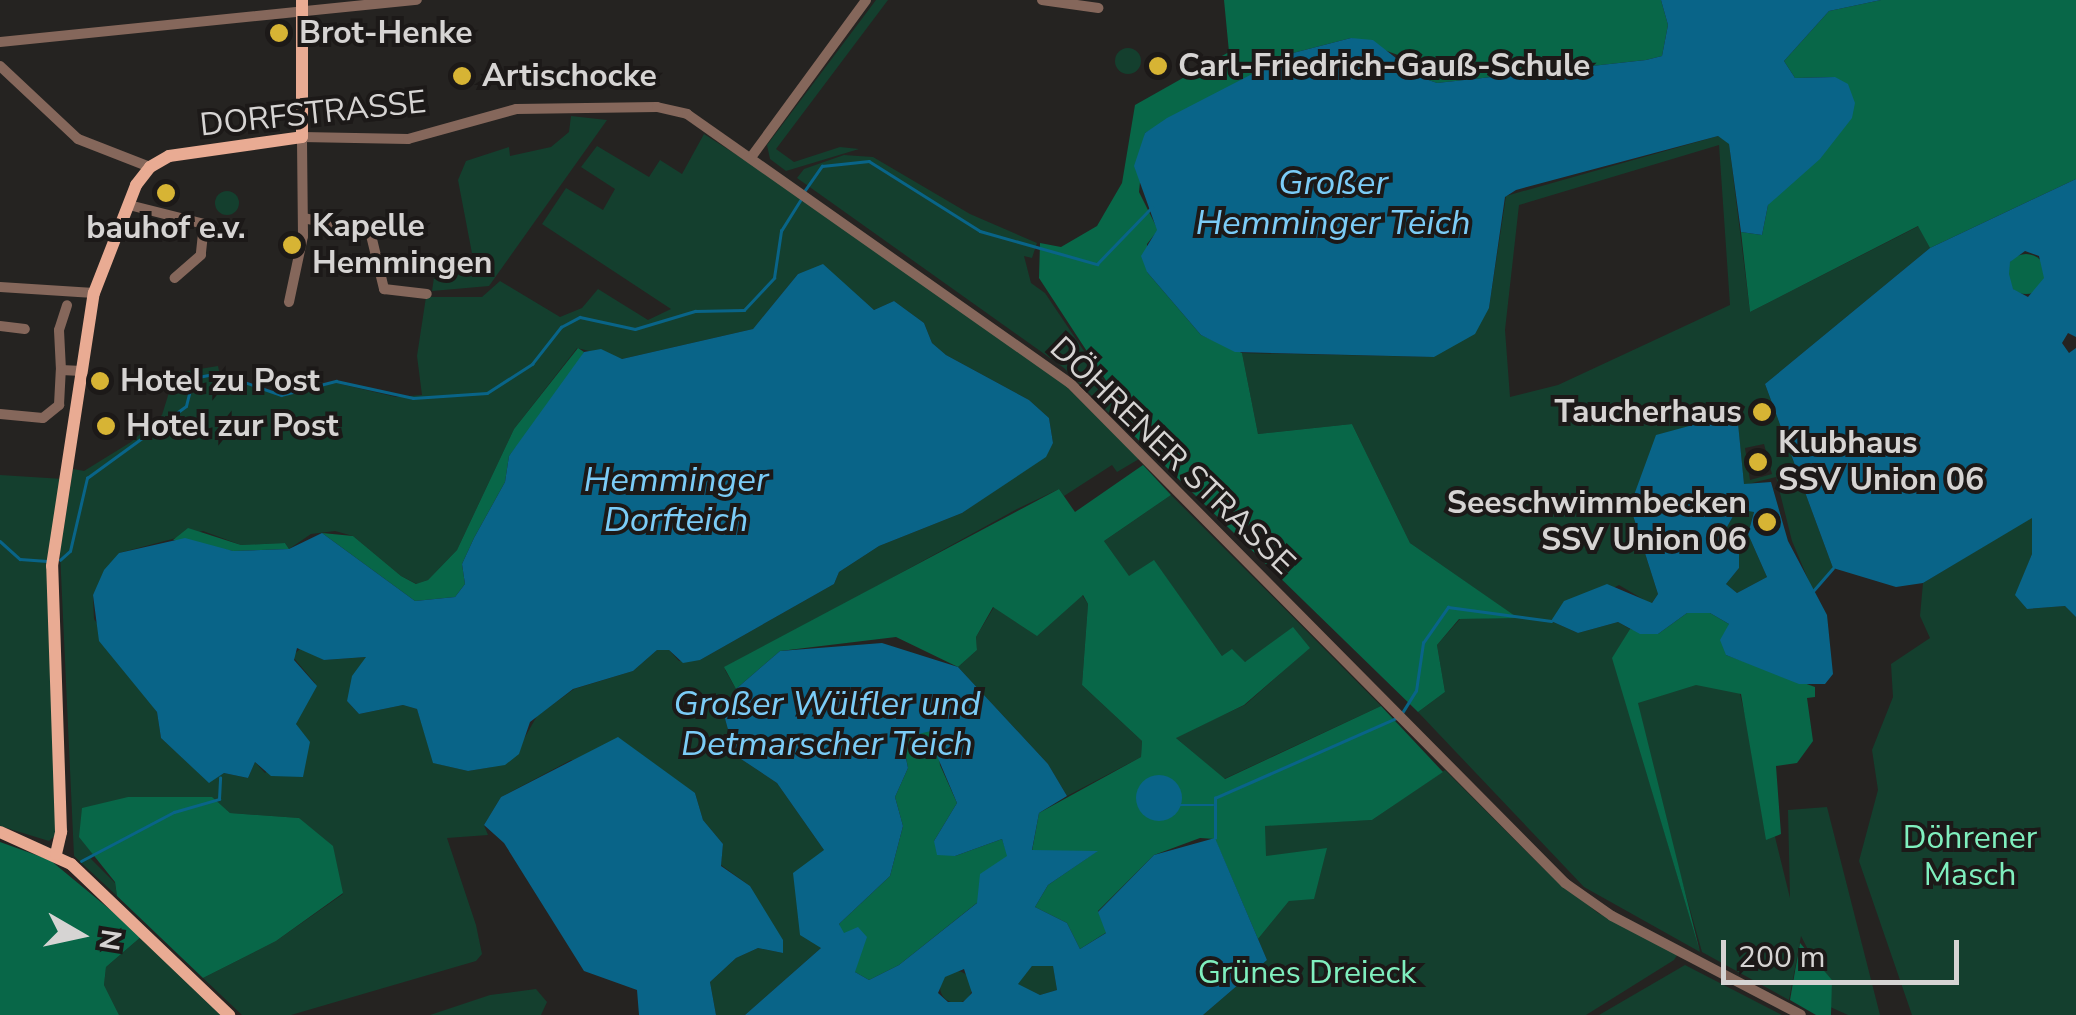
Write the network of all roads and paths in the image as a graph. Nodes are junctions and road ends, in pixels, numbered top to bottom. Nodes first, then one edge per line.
1 (417, 0) edge
2 (866, 0) edge
3 (1042, 0) edge
4 (302, 6) edge
5 (1098, 8) dead end
6 (0, 42) edge
7 (0, 66) edge
8 (302, 137) junction
9 (752, 156) junction
10 (150, 167) junction
11 (128, 205) junction
12 (303, 218) junction
13 (175, 278) dead end
14 (0, 287) edge
15 (94, 293) junction
16 (427, 294) dead end
17 (290, 302) dead end
18 (67, 306) dead end
19 (0, 326) edge
20 (25, 328) dead end
21 (62, 370) junction
22 (82, 371) junction
23 (0, 414) edge
24 (0, 832) edge
25 (56, 854) junction
26 (229, 1015) edge
27 (1801, 1015) edge

1 - 4 street
2 - 9 street
3 - 5 street
4 - 6 street
4 - 8 main road
7 - 10 street
8 - 9 street, DORFSTRASSE
8 - 10 main road, DORFSTRASSE
8 - 12 street
9 - 27 street, DÖHRENER STRASSE
10 - 11 main road
11 - 13 street
11 - 15 main road
12 - 16 street
12 - 17 street
14 - 15 street
15 - 22 main road
18 - 21 street
19 - 20 street
21 - 22 street
21 - 23 street
22 - 25 main road
24 - 25 main road
25 - 26 main road

